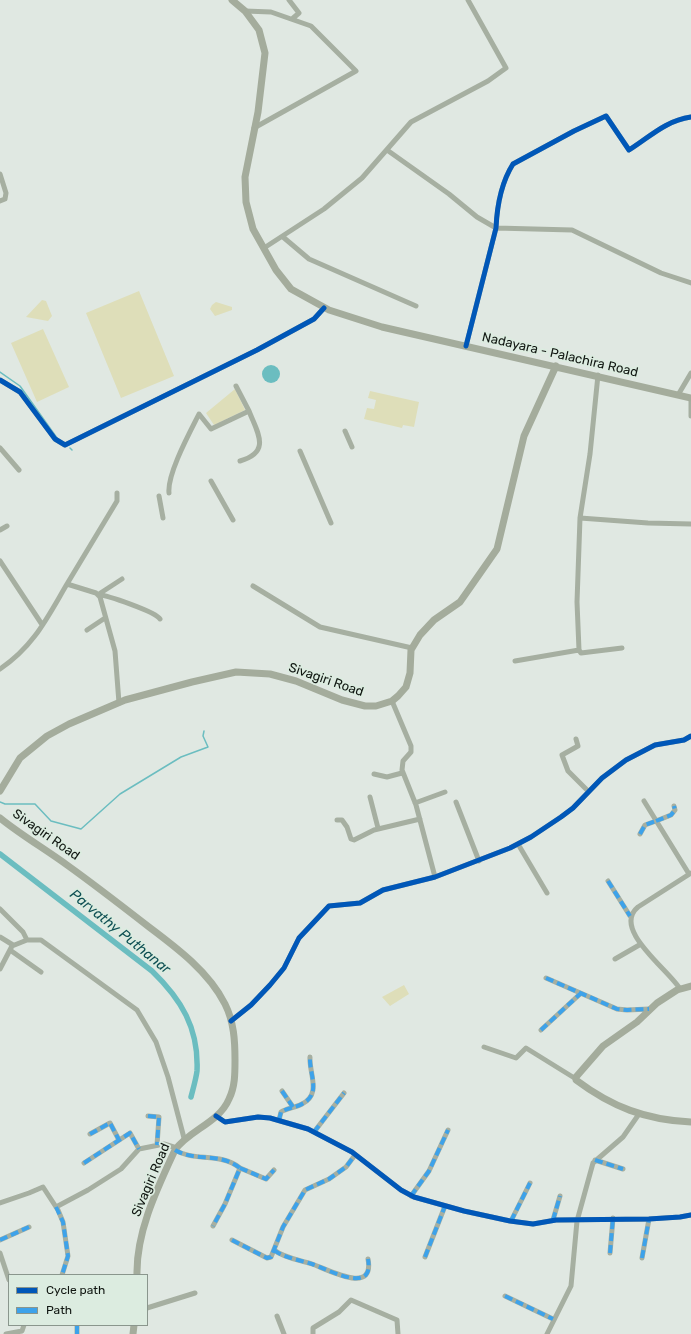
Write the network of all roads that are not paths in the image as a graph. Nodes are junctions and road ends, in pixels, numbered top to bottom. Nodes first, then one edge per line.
1 (232, 0) edge
2 (289, 0) edge
3 (468, 0) edge
4 (245, 11) junction
5 (292, 19) junction
6 (691, 117) edge
7 (254, 128) junction
8 (387, 150) junction
9 (0, 174) edge
10 (0, 201) edge
11 (496, 228) junction
12 (283, 237) junction
13 (264, 248) junction
14 (691, 283) edge
15 (416, 306) dead end
16 (324, 308) junction
17 (466, 346) junction
18 (556, 366) junction
19 (691, 373) edge
20 (598, 375) junction
21 (0, 380) edge
22 (236, 386) dead end
23 (678, 395) junction
24 (691, 398) edge
25 (249, 411) junction
26 (691, 416) edge
27 (345, 431) dead end
28 (352, 447) dead end
29 (0, 448) edge
30 (300, 451) dead end
31 (240, 461) dead end
32 (19, 470) dead end
33 (211, 481) dead end
34 (117, 493) dead end
35 (169, 493) dead end
36 (159, 496) dead end
37 (163, 518) dead end
38 (580, 518) junction
39 (233, 520) dead end
40 (331, 524) dead end
41 (691, 524) edge
42 (7, 526) dead end
43 (0, 530) edge
44 (0, 561) edge
45 (122, 579) dead end
46 (67, 584) junction
47 (253, 586) dead end
48 (99, 595) junction
49 (105, 618) junction
50 (160, 619) dead end
51 (41, 623) dead end
52 (88, 630) dead end
53 (412, 648) junction
54 (622, 648) dead end
55 (579, 650) junction
56 (515, 661) dead end
57 (0, 669) edge
58 (392, 701) junction
59 (119, 704) junction
60 (691, 736) edge
61 (576, 739) dead end
62 (402, 773) junction
63 (374, 774) dead end
64 (0, 790) edge
65 (588, 791) junction
66 (445, 792) dead end
67 (370, 797) dead end
68 (644, 801) dead end
69 (456, 802) dead end
70 (415, 803) junction
71 (674, 806) dead end
72 (0, 818) edge
73 (420, 819) junction
74 (337, 820) dead end
75 (656, 821) junction
76 (378, 828) junction
77 (640, 834) dead end
78 (518, 844) junction
79 (479, 861) junction
80 (690, 874) edge
81 (435, 877) junction
82 (608, 881) dead end
83 (547, 893) dead end
84 (0, 909) edge
85 (630, 916) junction
86 (0, 937) edge
87 (27, 940) junction
88 (641, 944) junction
89 (12, 947) junction
90 (615, 959) dead end
91 (0, 969) edge
92 (41, 972) dead end
93 (546, 978) dead end
94 (691, 986) edge
95 (680, 989) junction
96 (580, 994) junction
97 (649, 1009) junction
98 (231, 1021) junction
99 (541, 1030) dead end
100 (484, 1047) dead end
101 (310, 1057) dead end
102 (576, 1080) junction
103 (282, 1091) dead end
104 (344, 1093) dead end
105 (293, 1108) junction
106 (639, 1114) junction
107 (148, 1116) dead end
108 (216, 1116) junction
109 (279, 1120) junction
110 (691, 1122) edge
111 (448, 1130) dead end
112 (314, 1132) junction
113 (90, 1134) dead end
114 (184, 1138) junction
115 (119, 1140) junction
116 (157, 1145) junction
117 (139, 1149) junction
118 (176, 1149) junction
119 (355, 1155) junction
120 (594, 1160) junction
121 (84, 1163) dead end
122 (240, 1168) junction
123 (623, 1169) dead end
124 (274, 1170) dead end
125 (530, 1183) dead end
126 (411, 1196) junction
127 (560, 1196) dead end
128 (0, 1203) edge
129 (445, 1206) junction
130 (56, 1207) junction
131 (691, 1215) edge
132 (613, 1218) junction
133 (649, 1219) junction
134 (553, 1220) junction
135 (577, 1220) junction
136 (511, 1221) junction
137 (213, 1226) dead end
138 (29, 1227) dead end
139 (0, 1240) edge
140 (232, 1240) dead end
141 (274, 1250) junction
142 (0, 1253) edge
143 (610, 1253) dead end
144 (425, 1257) dead end
145 (368, 1258) dead end
146 (642, 1258) dead end
147 (62, 1274) edge
148 (137, 1274) edge
149 (8, 1277) edge
150 (195, 1293) dead end
151 (504, 1296) dead end
152 (148, 1308) edge
153 (277, 1316) dead end
154 (553, 1319) junction
155 (24, 1326) edge
156 (6, 1334) edge
157 (284, 1334) edge
158 (313, 1334) edge
159 (398, 1334) edge
160 (547, 1334) edge

1 - 4 main road, Nadayara - Palachira Road
2 - 5 street
3 - 8 street
4 - 5 street
4 - 7 main road, Nadayara - Palachira Road
5 - 7 street
6 - 11 street
7 - 13 main road, Nadayara - Palachira Road
8 - 11 street
8 - 12 street
9 - 10 street
11 - 14 street
11 - 17 street
12 - 13 street
12 - 15 street
13 - 16 main road, Nadayara - Palachira Road
16 - 17 main road, Nadayara - Palachira Road
16 - 21 street
17 - 18 main road, Nadayara - Palachira Road
18 - 20 main road, Nadayara - Palachira Road
18 - 53 main road
19 - 23 street
20 - 23 main road, Nadayara - Palachira Road
20 - 38 street
22 - 25 street
23 - 24 main road, Nadayara - Palachira Road
24 - 26 street
25 - 31 street
25 - 35 street
27 - 28 street
29 - 32 street
30 - 40 street
33 - 39 street
34 - 46 street
36 - 37 street
38 - 41 street
38 - 55 street
42 - 43 street
44 - 51 street
45 - 48 street
46 - 48 street
46 - 57 street
47 - 53 street
48 - 49 street
48 - 50 street
49 - 52 street
49 - 59 street
53 - 58 main road
54 - 55 street
55 - 56 street
58 - 59 main road, Sivagiri Road
58 - 62 street
59 - 64 main road, Sivagiri Road
60 - 65 street
61 - 65 street
62 - 63 street
62 - 70 street
65 - 78 street
66 - 70 street
67 - 76 street
68 - 75 street
69 - 79 street
70 - 73 street
71 - 75 street
72 - 98 main road, Sivagiri Road
73 - 76 street
73 - 81 street
74 - 76 street
75 - 77 street
75 - 80 street
78 - 79 street
78 - 83 street
79 - 81 street
80 - 85 street
81 - 98 street
82 - 85 street
84 - 87 street
85 - 88 street
86 - 89 street
87 - 89 street
87 - 114 street
88 - 90 street
88 - 95 street
89 - 91 street
89 - 92 street
93 - 96 street
94 - 95 main road
95 - 97 main road
96 - 97 street
96 - 99 street
97 - 102 main road
98 - 108 main road, Sivagiri Road
100 - 102 street
101 - 105 street
102 - 106 main road
103 - 105 street
104 - 112 street
105 - 109 street
106 - 110 main road
106 - 120 street
107 - 116 street
108 - 109 street
108 - 114 main road, Sivagiri Road
109 - 112 street
111 - 126 street
112 - 119 street
113 - 115 street
114 - 118 main road, Sivagiri Road
115 - 117 street
115 - 121 street
116 - 117 street
116 - 118 street
117 - 130 street
118 - 122 street
118 - 148 main road, Sivagiri Road
119 - 126 street
119 - 141 street
120 - 123 street
120 - 135 street
122 - 124 street
122 - 137 street
125 - 136 street
126 - 129 street
127 - 134 street
128 - 130 street
129 - 136 street
129 - 144 street
130 - 147 street
131 - 133 street
132 - 133 street
132 - 135 street
132 - 143 street
133 - 146 street
134 - 135 street
134 - 136 street
135 - 154 street
138 - 139 street
140 - 141 street
141 - 145 street
142 - 149 street
150 - 152 street
151 - 154 street
153 - 157 street
154 - 160 street
155 - 156 street
158 - 159 street

